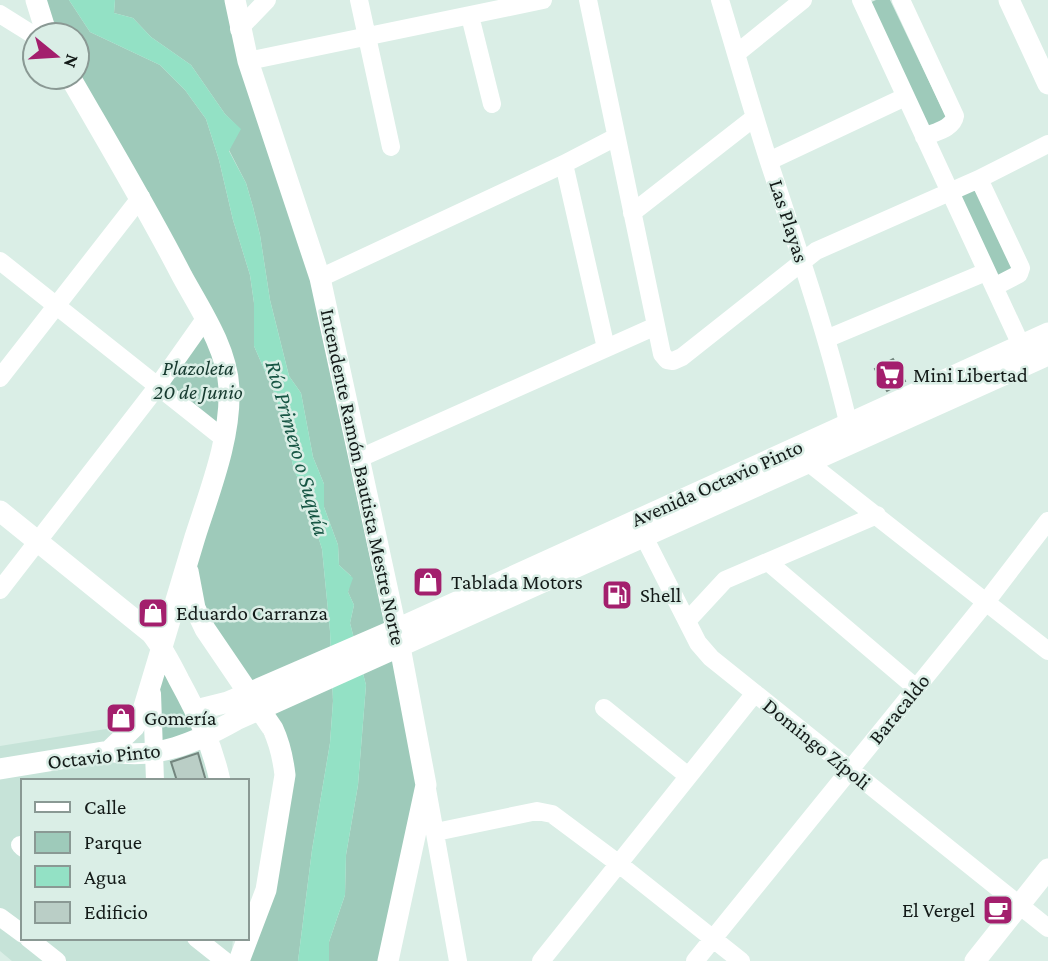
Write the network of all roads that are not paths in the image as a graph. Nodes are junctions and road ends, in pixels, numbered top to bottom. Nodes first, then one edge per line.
1 (36, 0) edge
2 (235, 0) edge
3 (267, 0) edge
4 (359, 0) edge
5 (543, 0) edge
6 (588, 0) edge
7 (720, 0) edge
8 (803, 0) edge
9 (901, 0) edge
10 (1009, 0) edge
11 (863, 1) edge
12 (0, 14) edge
13 (470, 16) junction
14 (43, 21) edge
15 (21, 27) edge
16 (239, 29) junction
17 (367, 37) junction
18 (736, 54) junction
19 (248, 61) junction
20 (1048, 84) edge
21 (77, 91) edge
22 (905, 97) junction
23 (492, 104) dead end
24 (755, 117) junction
25 (616, 137) junction
26 (924, 137) junction
27 (1048, 145) edge
28 (391, 147) dead end
29 (769, 160) junction
30 (564, 164) junction
31 (979, 179) junction
32 (949, 191) junction
33 (141, 197) junction
34 (632, 213) junction
35 (0, 261) edge
36 (803, 261) junction
37 (320, 278) junction
38 (990, 279) junction
39 (56, 306) junction
40 (205, 319) junction
41 (656, 326) junction
42 (1048, 333) edge
43 (826, 339) junction
44 (1021, 345) junction
45 (606, 348) junction
46 (1044, 362) edge
47 (0, 378) edge
48 (157, 387) junction
49 (851, 434) junction
50 (223, 438) junction
51 (360, 458) junction
52 (809, 463) junction
53 (0, 511) edge
54 (877, 515) junction
55 (1048, 521) edge
56 (640, 528) junction
57 (39, 541) junction
58 (187, 562) junction
59 (768, 562) junction
60 (0, 590) edge
61 (986, 602) junction
62 (688, 621) junction
63 (393, 640) junction
64 (163, 648) junction
65 (1048, 651) edge
66 (151, 682) junction
67 (915, 687) junction
68 (755, 693) junction
69 (604, 708) dead end
70 (196, 710) junction
71 (232, 711) junction
72 (207, 736) junction
73 (109, 751) junction
74 (153, 754) junction
75 (3, 765) edge
76 (849, 771) junction
77 (688, 776) junction
78 (155, 779) edge
79 (219, 779) edge
80 (426, 785) junction
81 (436, 832) junction
82 (620, 864) junction
83 (1048, 869) edge
84 (1020, 905) junction
85 (0, 917) edge
86 (1048, 928) edge
87 (248, 930) edge
88 (21, 933) edge
89 (713, 938) junction
90 (31, 940) edge
91 (201, 940) edge
92 (50, 953) edge
93 (237, 953) edge
94 (388, 961) edge
95 (458, 961) edge
96 (541, 961) edge
97 (695, 961) edge
98 (741, 961) edge
99 (975, 961) edge

1 - 14 main road
2 - 16 main road, Intendente Ramón Bautista Mestre Norte
3 - 16 street
4 - 17 street
5 - 13 street
6 - 25 street
7 - 18 street, Las Playas
8 - 18 street
9 - 26 street
10 - 20 main road
11 - 22 street
12 - 15 street
13 - 17 street
13 - 23 street
16 - 19 main road, Intendente Ramón Bautista Mestre Norte
17 - 19 street
17 - 28 street
18 - 24 street, Las Playas
19 - 37 main road, Intendente Ramón Bautista Mestre Norte
21 - 33 main road
22 - 26 street
22 - 29 street
24 - 29 street, Las Playas
24 - 34 street
25 - 30 street
25 - 34 street
26 - 32 street
27 - 31 street
29 - 36 street, Las Playas
30 - 37 street
30 - 45 street
31 - 32 street
31 - 38 street
32 - 36 street
32 - 38 street
33 - 39 street
33 - 40 main road
34 - 41 street
35 - 39 street
36 - 41 street
36 - 43 street, Las Playas
37 - 51 main road, Intendente Ramón Bautista Mestre Norte
38 - 43 street
38 - 44 street
39 - 47 street
39 - 48 street
40 - 48 street
40 - 50 main road
41 - 45 street
42 - 44 main road, Avenida Octavio Pinto
43 - 49 street, Las Playas
44 - 49 main road, Avenida Octavio Pinto
45 - 51 street
46 - 49 main road, Avenida Octavio Pinto
48 - 50 street
48 - 57 street
49 - 52 main road, Avenida Octavio Pinto
49 - 56 main road, Avenida Octavio Pinto
50 - 58 main road
51 - 63 main road, Intendente Ramón Bautista Mestre Norte
52 - 54 street
52 - 56 main road, Avenida Octavio Pinto
53 - 57 main road
54 - 59 street
54 - 61 street
55 - 61 street, Baracaldo
56 - 62 street, Domingo Zípoli
56 - 63 main road, Avenida Octavio Pinto
57 - 60 street
57 - 64 main road
58 - 64 main road
58 - 87 main road
59 - 62 street
59 - 67 street
61 - 65 street
61 - 67 street, Baracaldo
62 - 68 street, Domingo Zípoli
63 - 71 main road, Avenida Octavio Pinto
63 - 80 main road, Intendente Ramón Bautista Mestre Norte
64 - 66 main road
64 - 70 main road
66 - 73 main road
66 - 74 street
67 - 76 street, Baracaldo
68 - 76 street, Domingo Zípoli
68 - 77 street
69 - 77 street
70 - 71 main road
70 - 72 main road
71 - 72 main road
72 - 74 main road, Octavio Pinto
72 - 79 main road
73 - 74 main road, Octavio Pinto
73 - 75 main road, Octavio Pinto
74 - 78 street
76 - 84 street, Domingo Zípoli
76 - 89 street, Baracaldo
77 - 82 street
80 - 81 street
80 - 94 main road, Intendente Ramón Bautista Mestre Norte
81 - 82 street
81 - 95 street
82 - 89 street
82 - 96 street
83 - 84 main road
84 - 86 street, Domingo Zípoli
84 - 99 main road
85 - 88 street
89 - 97 street, Baracaldo
89 - 98 street
90 - 92 street
91 - 93 street

